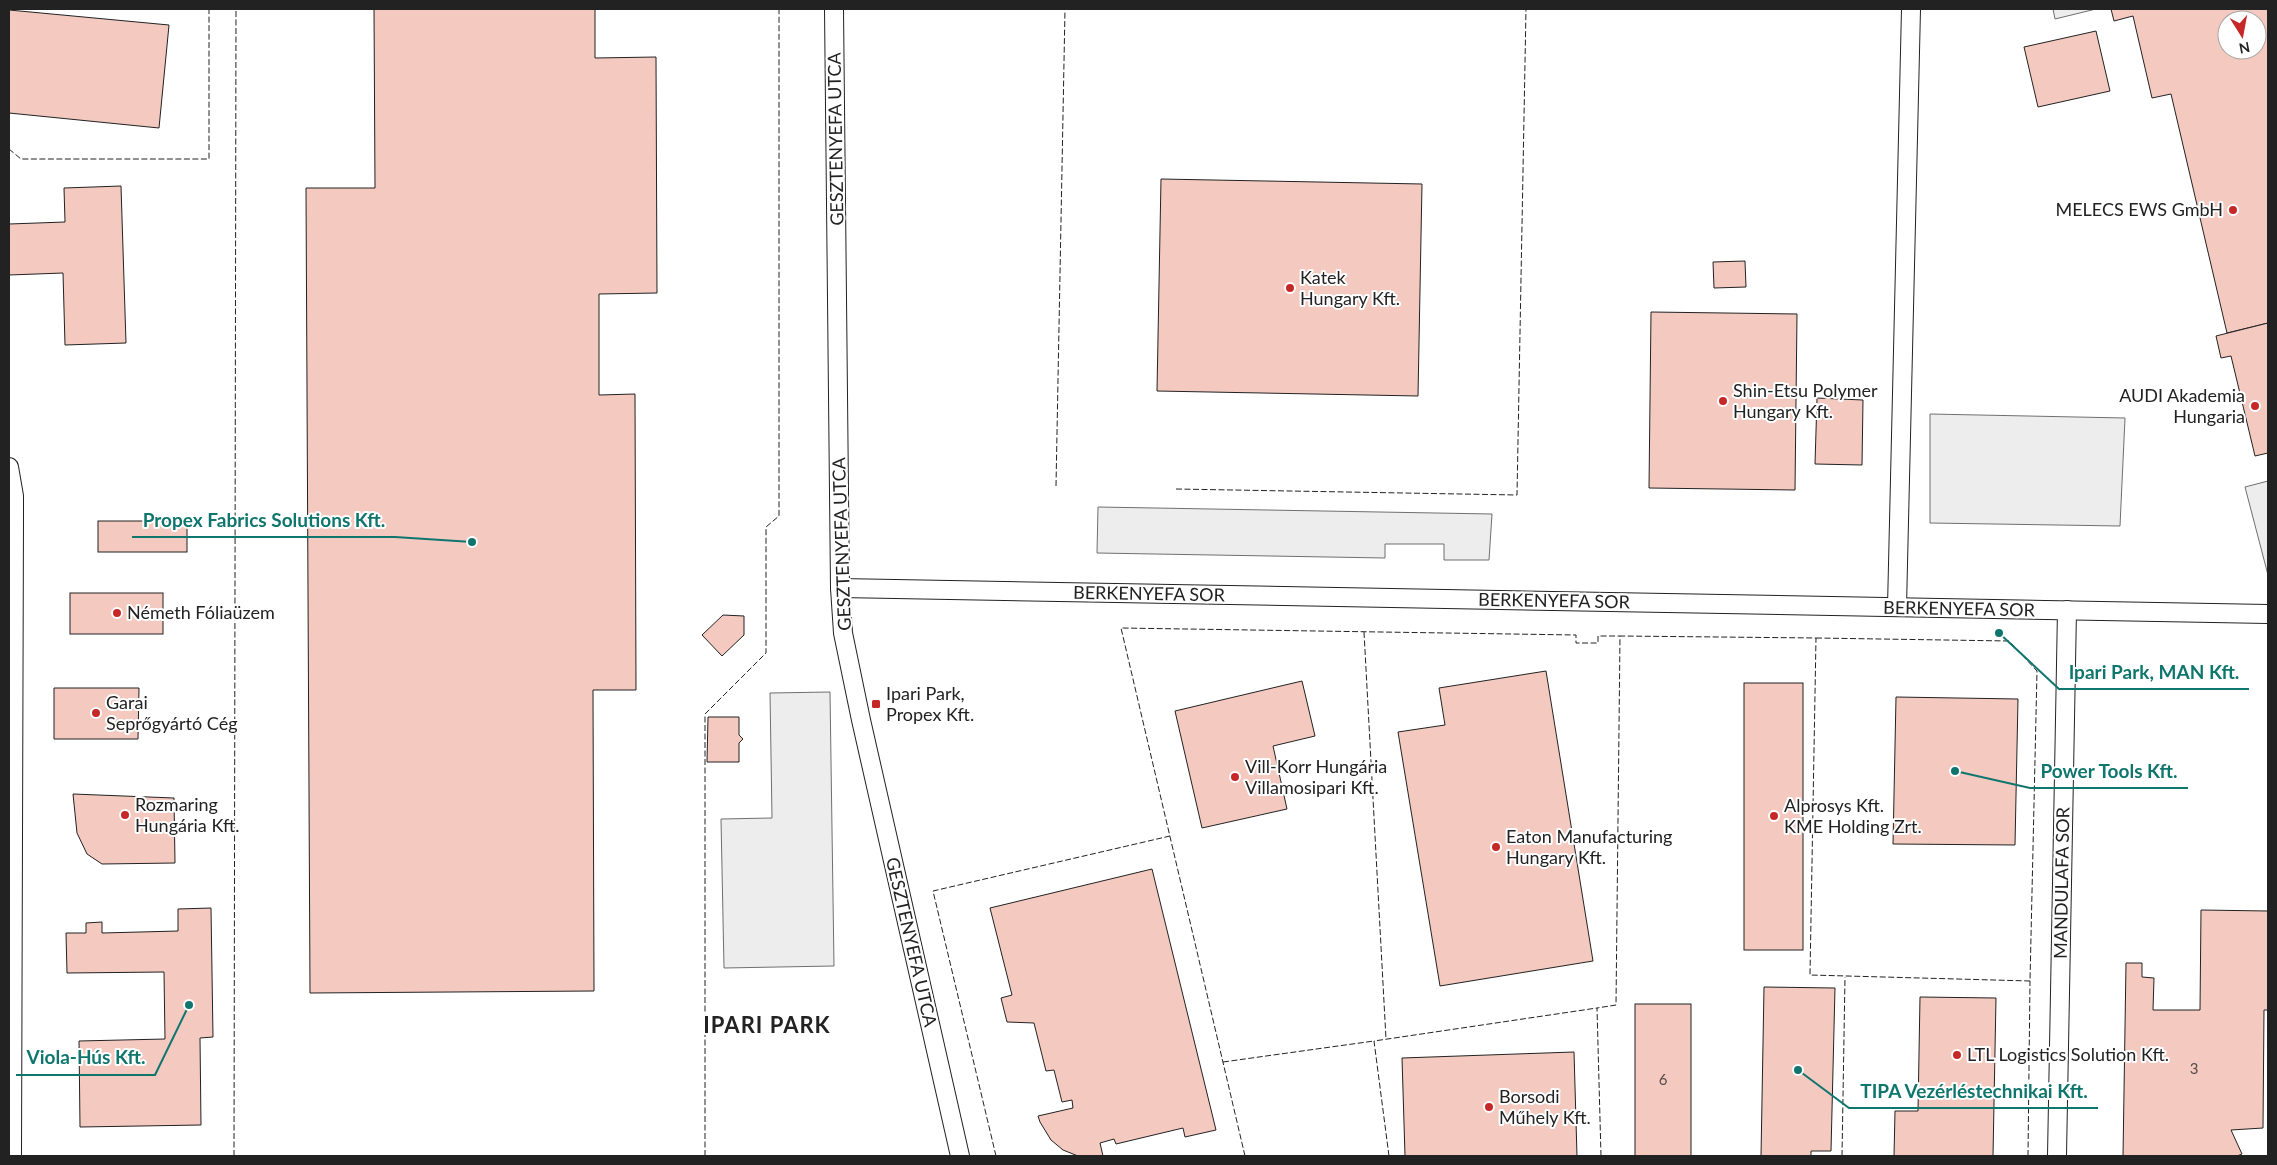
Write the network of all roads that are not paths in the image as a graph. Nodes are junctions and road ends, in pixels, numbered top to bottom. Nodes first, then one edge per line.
1 (834, 9) edge
2 (1910, 9) edge
3 (9, 467) edge
4 (840, 588) junction
5 (1897, 608) junction
6 (2067, 610) junction
7 (2268, 614) edge
8 (12, 1156) edge
9 (960, 1156) edge
10 (2057, 1156) edge

1 - 4 street, GESZTENYEFA UTCA
2 - 5 street
3 - 8 street
4 - 5 street, BERKENYEFA SOR
4 - 9 street, GESZTENYEFA UTCA
5 - 6 street, BERKENYEFA SOR
6 - 7 street, BERKENYEFA SOR
6 - 10 street, MANDULAFA SOR

